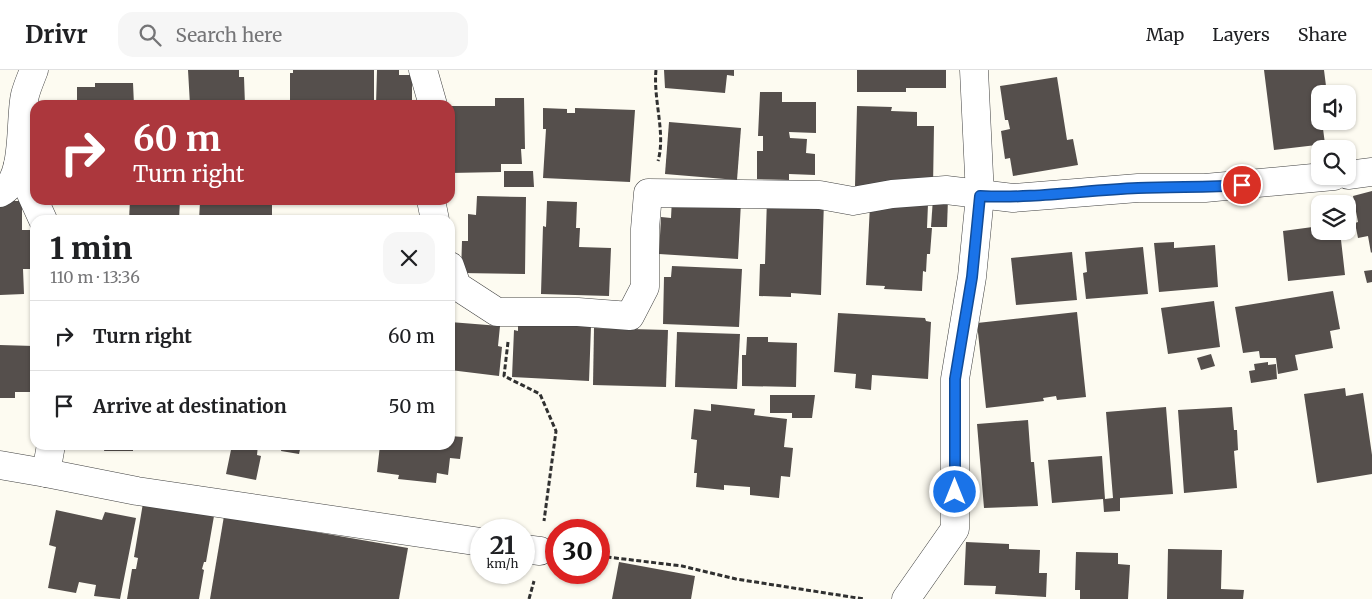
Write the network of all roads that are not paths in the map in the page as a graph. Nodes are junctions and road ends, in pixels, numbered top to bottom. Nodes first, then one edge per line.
1 (34, 70) edge
2 (423, 70) edge
3 (974, 70) edge
4 (432, 100) edge
5 (18, 165) junction
6 (1372, 172) edge
7 (1356, 174) edge
8 (1311, 178) edge
9 (30, 191) edge
10 (0, 193) edge
11 (980, 196) junction
12 (455, 280) edge
13 (50, 450) edge
14 (0, 466) edge
15 (46, 473) junction
16 (470, 540) edge
17 (906, 599) edge

1 - 5 street
2 - 4 street
3 - 11 street
5 - 9 street
5 - 10 street
6 - 7 street
8 - 11 street
11 - 12 street
11 - 17 street
13 - 15 street
14 - 15 street
15 - 16 street

